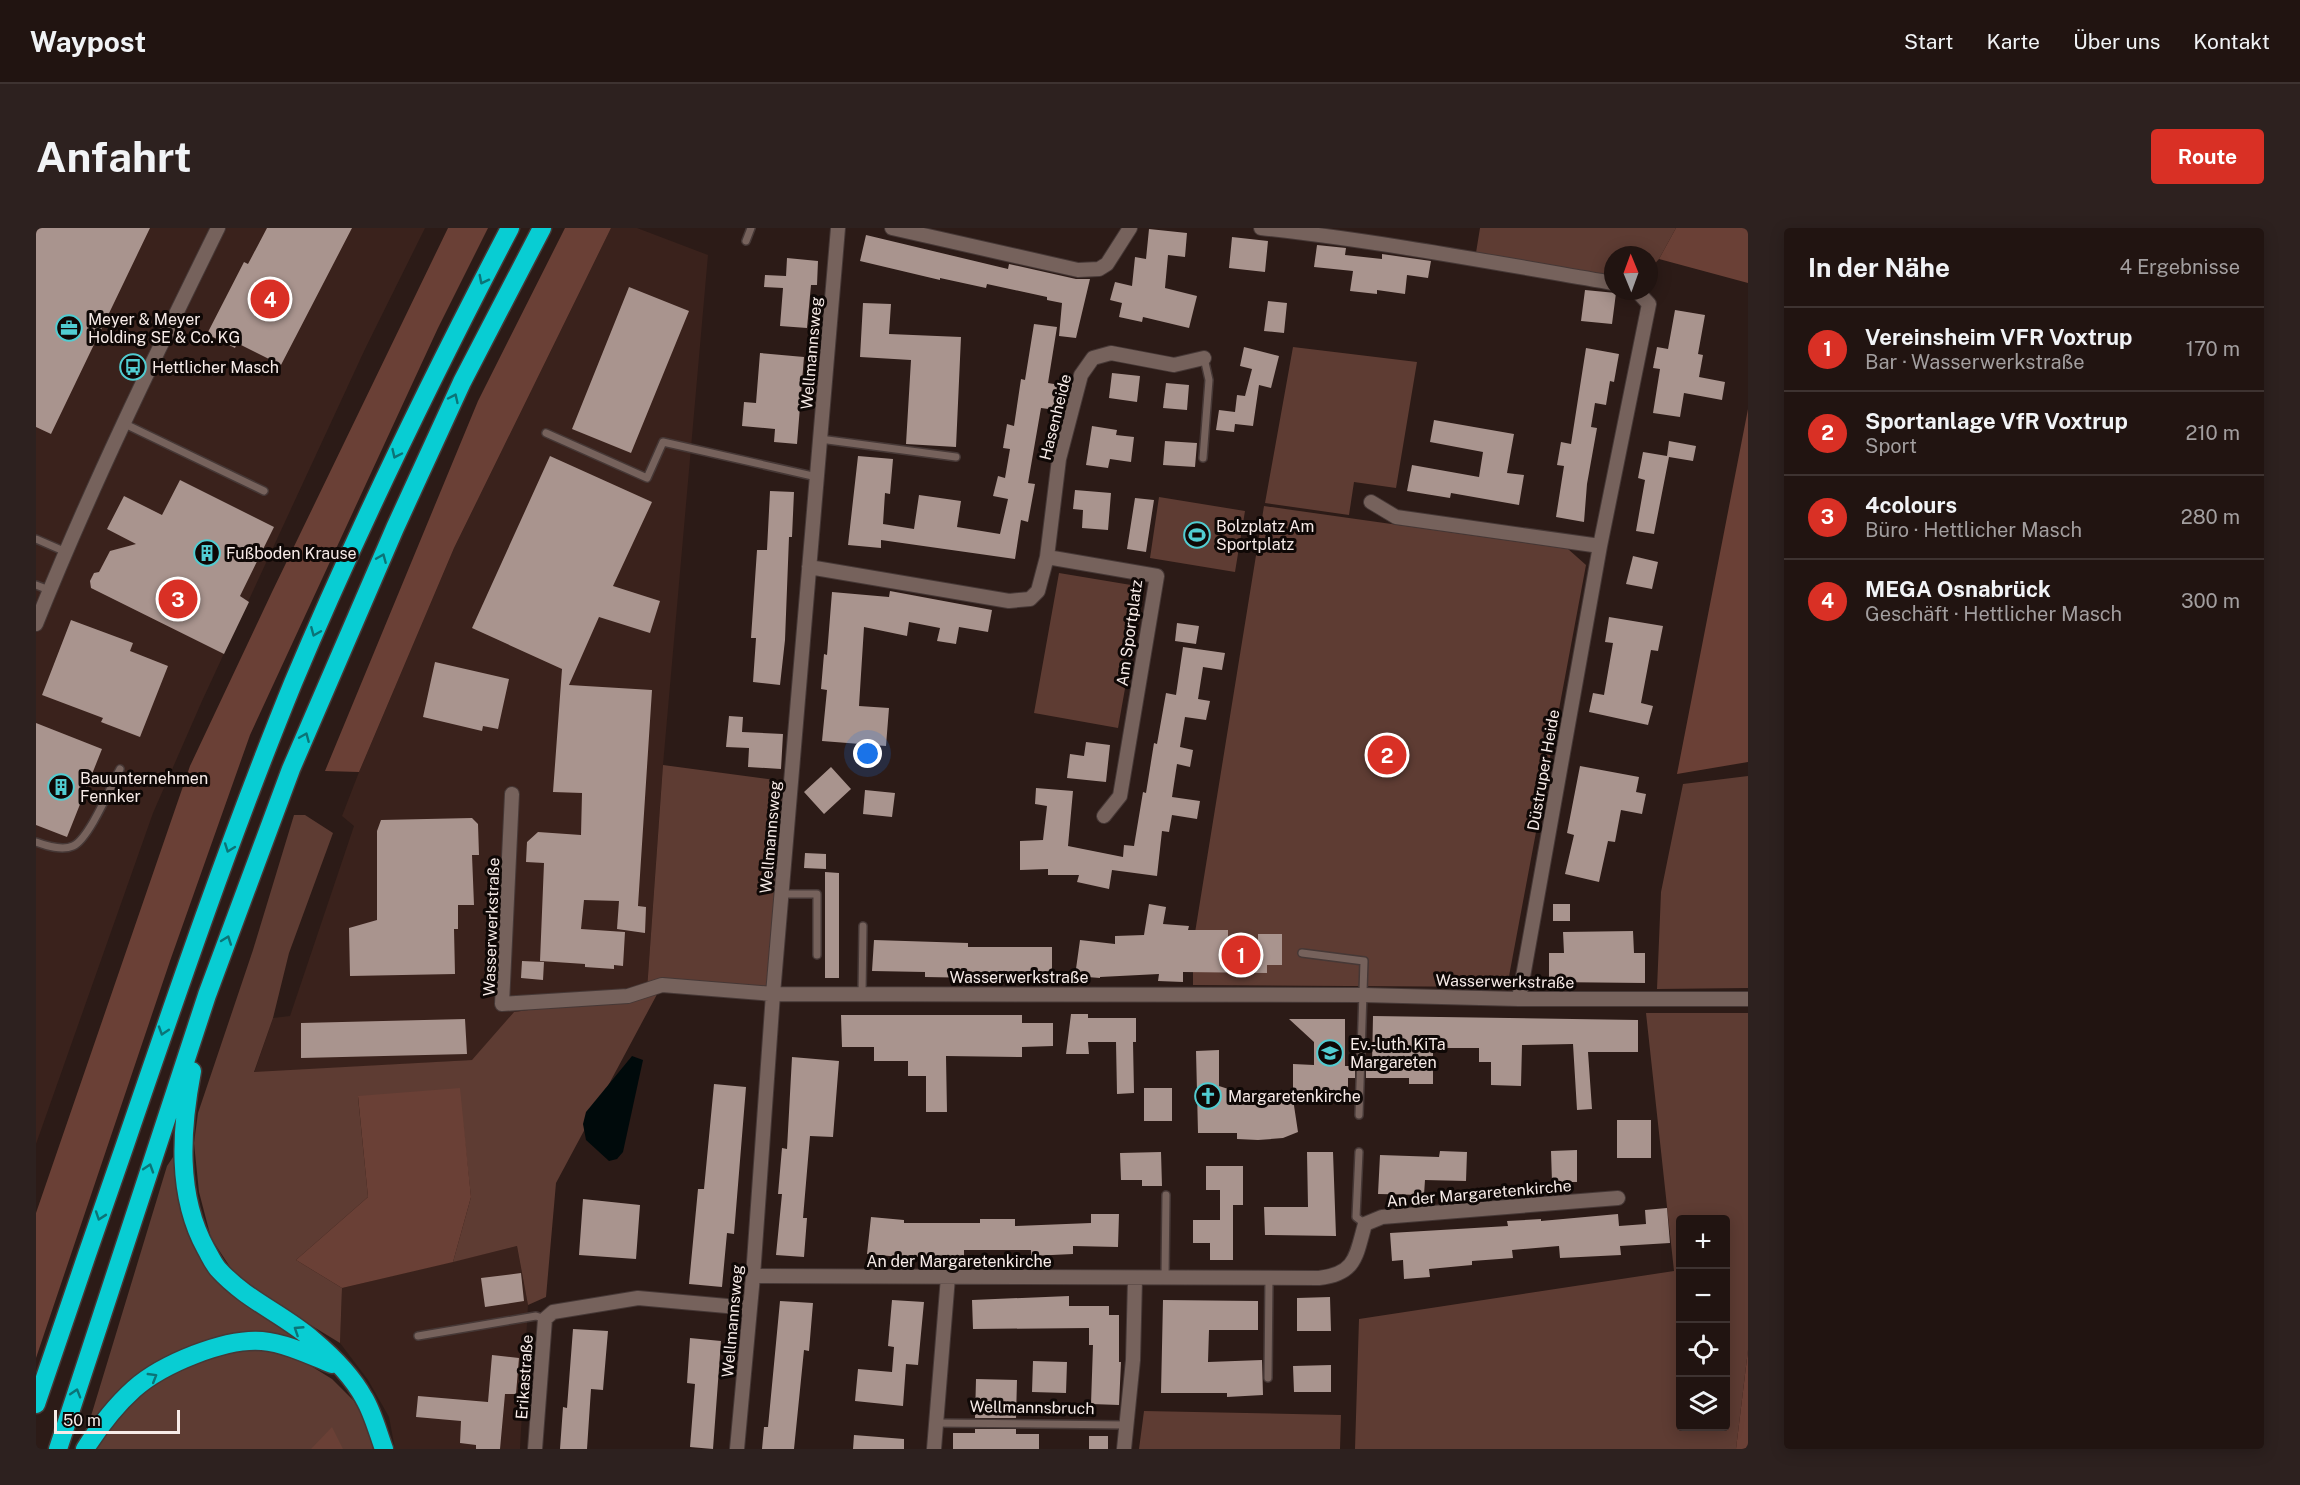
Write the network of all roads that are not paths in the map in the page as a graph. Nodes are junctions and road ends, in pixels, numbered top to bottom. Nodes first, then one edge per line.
1 (218, 228) edge
2 (510, 228) edge
3 (542, 228) edge
4 (751, 228) edge
5 (838, 228) edge
6 (892, 228) edge
7 (1130, 228) edge
8 (1261, 228) edge
9 (1307, 231) edge
10 (746, 241) dead end
11 (1604, 281) edge
12 (1645, 300) edge
13 (1204, 358) joint
14 (124, 424) junction
15 (546, 433) dead end
16 (820, 439) junction
17 (956, 458) dead end
18 (1203, 458) dead end
19 (817, 477) junction
20 (264, 491) dead end
21 (1371, 502) dead end
22 (36, 539) edge
23 (1600, 546) junction
24 (66, 552) junction
25 (1047, 557) junction
26 (809, 567) junction
27 (36, 585) edge
28 (49, 591) junction
29 (36, 624) edge
30 (120, 769) dead end
31 (512, 794) dead end
32 (1104, 816) dead end
33 (36, 842) edge
34 (782, 894) junction
35 (863, 926) dead end
36 (1302, 953) dead end
37 (817, 955) dead end
38 (862, 993) junction
39 (773, 994) junction
40 (1363, 994) junction
41 (207, 995) junction
42 (1519, 999) junction
43 (1748, 999) edge
44 (1359, 1115) dead end
45 (1359, 1152) dead end
46 (1166, 1195) dead end
47 (1618, 1198) dead end
48 (1365, 1224) junction
49 (753, 1276) junction
50 (948, 1277) junction
51 (1165, 1278) junction
52 (1269, 1278) junction
53 (1135, 1279) junction
54 (749, 1308) junction
55 (549, 1315) junction
56 (418, 1336) dead end
57 (342, 1368) junction
58 (1268, 1378) dead end
59 (36, 1404) edge
60 (936, 1423) junction
61 (1127, 1425) junction
62 (58, 1449) edge
63 (85, 1449) edge
64 (384, 1449) edge
65 (535, 1449) edge
66 (737, 1449) edge
67 (934, 1449) edge
68 (1124, 1449) edge

1 - 14 street
2 -> 59 highway
41 -> 3 highway
4 - 10 lane
5 - 16 street, Wellmannsweg
6 - 7 street
8 - 9 street
9 - 11 street
12 - 23 street, Düstruper Heide
13 - 18 lane, Hasenheide
13 - 25 street, Hasenheide
14 - 20 lane
14 - 24 street
15 - 19 lane
16 - 17 lane
16 - 19 street, Wellmannsweg
19 - 26 street, Wellmannsweg
21 - 23 street
22 - 24 lane
23 - 42 street, Düstruper Heide
24 - 28 street
25 - 26 street
25 - 32 street, Am Sportplatz
26 - 34 street, Wellmannsweg
27 - 28 lane
28 - 29 street
30 - 33 lane
31 - 39 street, Wasserwerkstraße
34 - 37 lane
34 - 39 street, Wellmannsweg
35 - 38 lane
36 - 40 lane
38 - 39 street, Wasserwerkstraße
38 - 40 street, Wasserwerkstraße
39 - 49 street, Wellmannsweg
40 - 42 street, Wasserwerkstraße
40 - 44 lane
57 -> 41 highway
62 -> 41 highway
42 - 43 street, Wasserwerkstraße
45 - 48 lane
46 - 51 lane
47 - 48 street, An der Margaretenkirche
48 - 52 street, An der Margaretenkirche
49 - 50 street, An der Margaretenkirche
49 - 54 street, Wellmannsweg
50 - 53 street, An der Margaretenkirche
50 - 60 street
51 - 52 street, An der Margaretenkirche
51 - 53 street, An der Margaretenkirche
52 - 58 lane
53 - 61 street
54 - 55 street
54 - 66 street, Wellmannsweg
55 - 56 lane
55 - 65 street, Erikastraße
63 -> 57 highway
57 - 64 highway
60 - 61 lane, Wellmannsbruch
60 - 67 street
61 - 68 street

